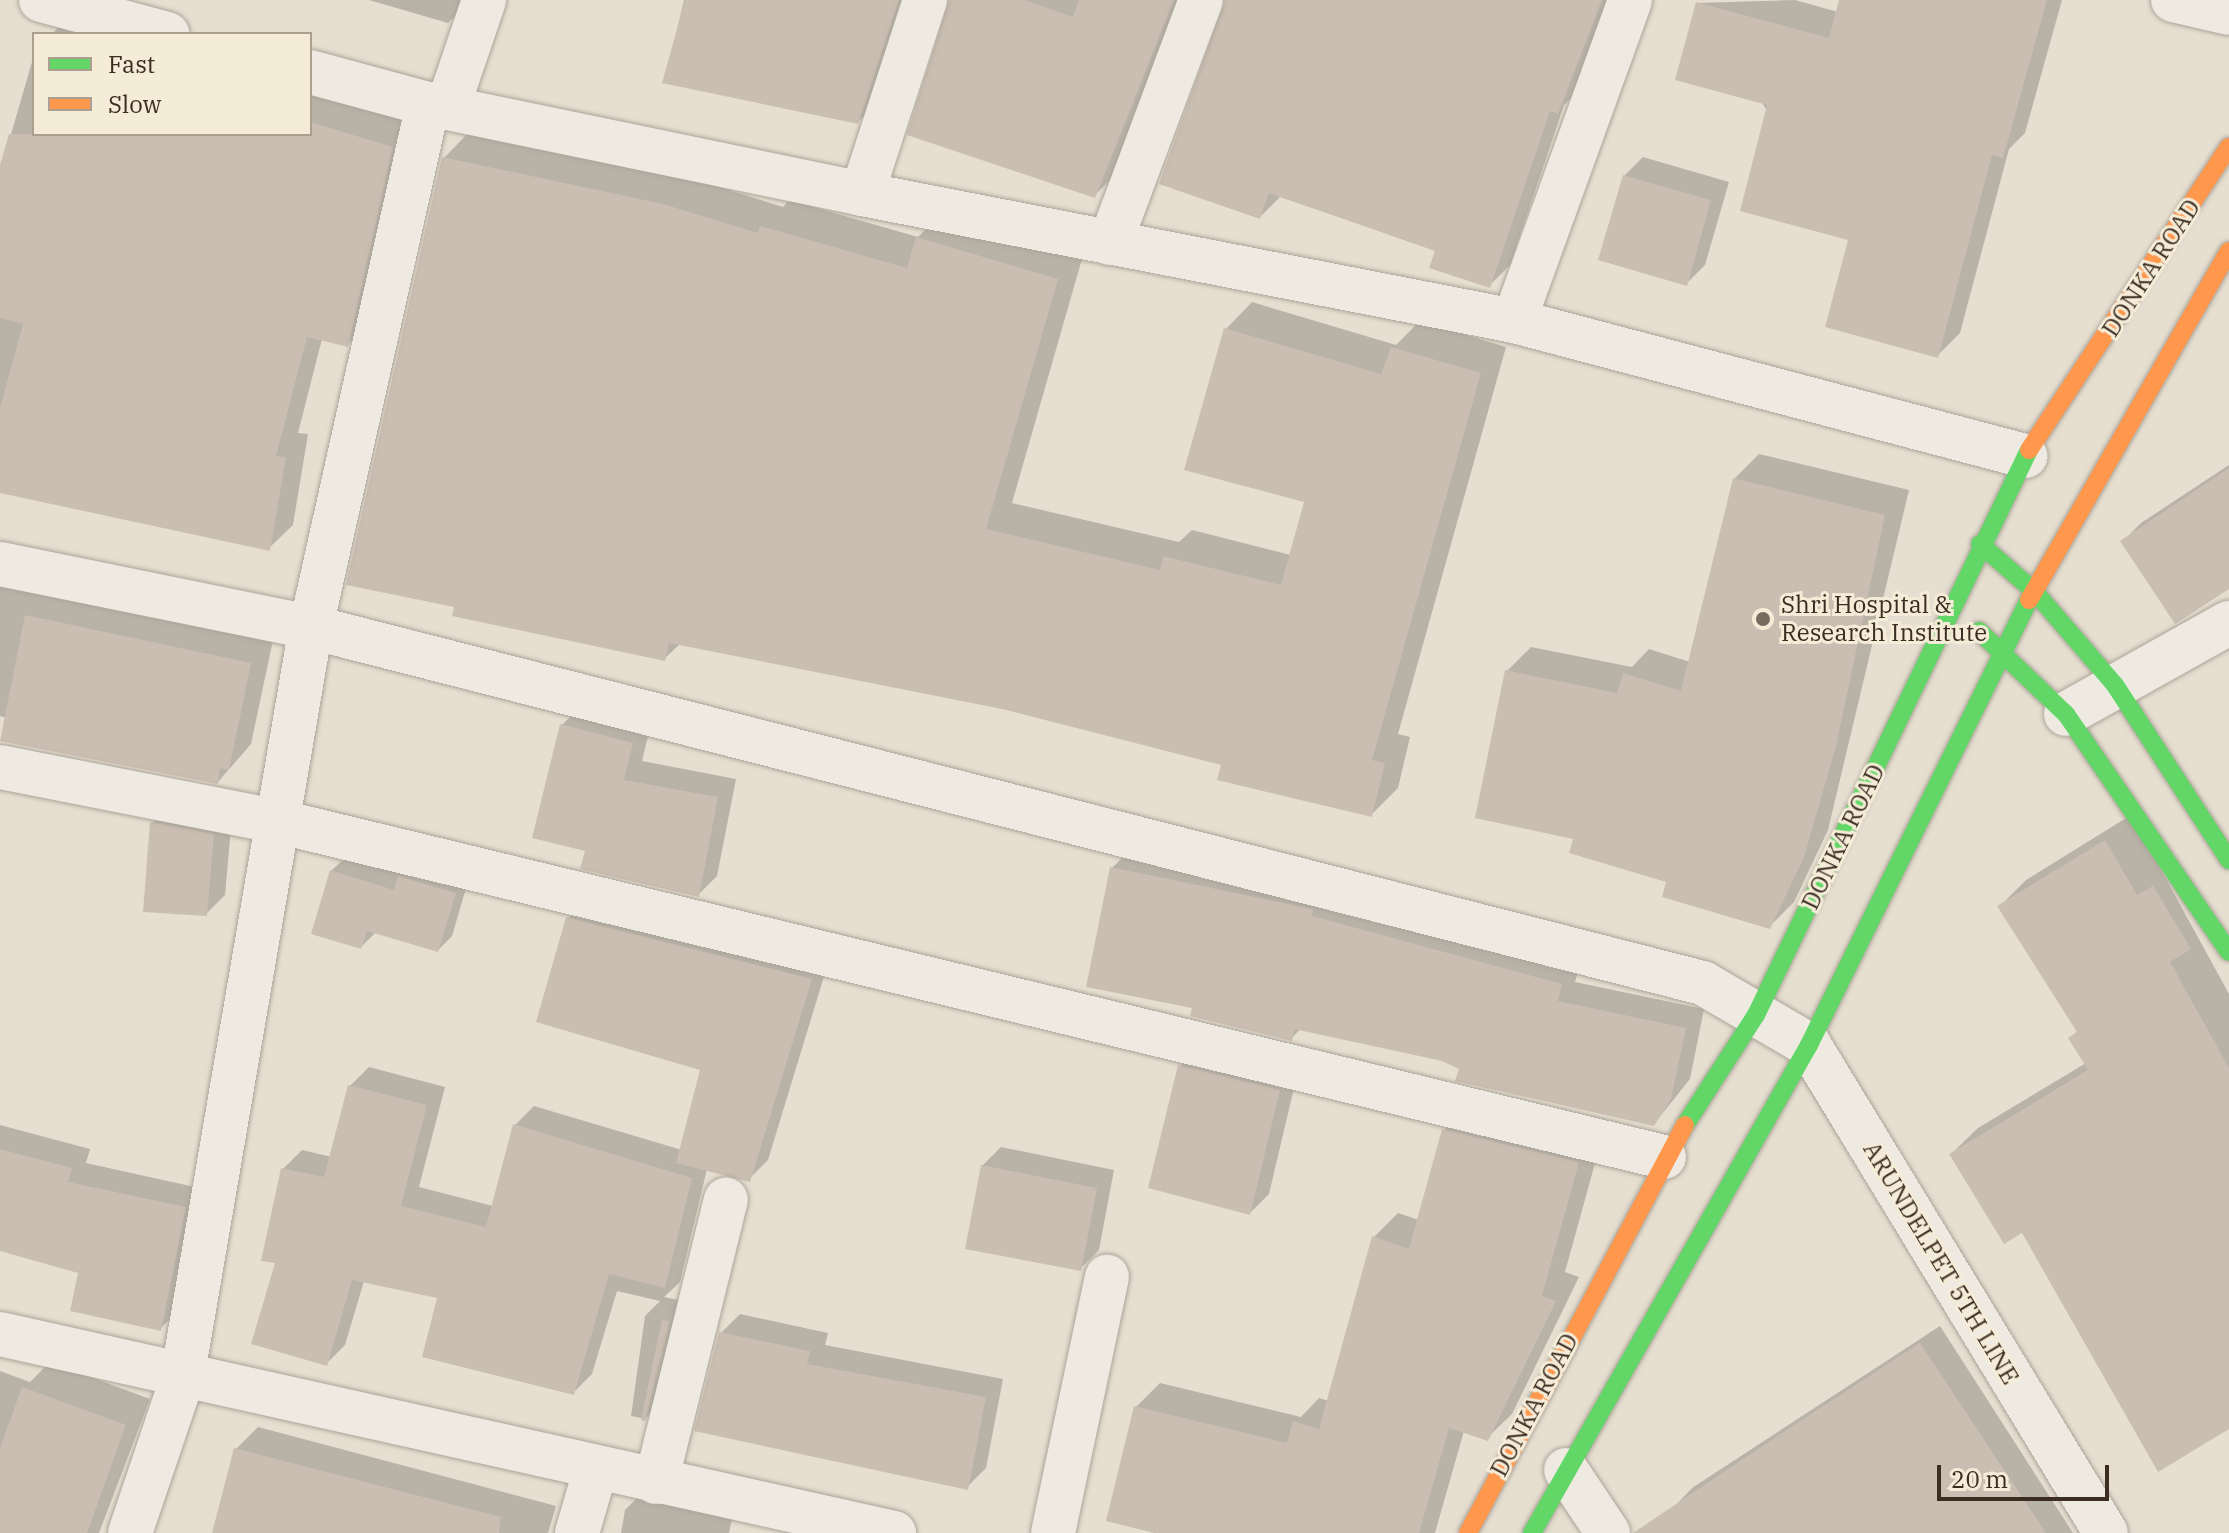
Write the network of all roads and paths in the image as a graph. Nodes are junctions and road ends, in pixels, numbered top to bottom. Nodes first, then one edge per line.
1 (41, 0) edge
2 (484, 0) edge
3 (925, 0) edge
4 (1201, 0) edge
5 (1630, 0) edge
6 (2173, 0) edge
7 (2229, 13) edge
8 (160, 32) edge
9 (312, 73) edge
10 (438, 105) junction
11 (2229, 147) edge
12 (862, 194) junction
13 (1110, 243) junction
14 (2229, 251) edge
15 (1514, 321) junction
16 (2025, 456) junction
17 (1980, 544) junction
18 (0, 564) edge
19 (2035, 592) junction
20 (1956, 609) junction
21 (2229, 623) edge
22 (311, 627) junction
23 (2000, 651) junction
24 (2115, 685) junction
25 (2066, 714) junction
26 (0, 767) edge
27 (281, 822) junction
28 (2229, 860) edge
29 (2229, 952) edge
30 (1756, 1015) junction
31 (1809, 1045) junction
32 (1664, 1157) junction
33 (726, 1200) dead end
34 (1107, 1277) dead end
35 (0, 1334) edge
36 (182, 1379) junction
37 (596, 1468) junction
38 (1566, 1470) junction
39 (656, 1482) junction
40 (130, 1533) edge
41 (577, 1533) edge
42 (894, 1533) edge
43 (1053, 1533) edge
44 (1468, 1533) edge
45 (1532, 1533) edge
46 (1608, 1533) edge
47 (2106, 1533) edge

1 - 8 street
2 - 10 street
3 - 12 street
4 - 13 street
5 - 15 street
6 - 7 street
9 - 10 street
10 - 12 street
10 - 22 street
11 - 16 street, DONKA ROAD
12 - 13 street
13 - 15 street
14 - 19 street
15 - 16 street
16 - 17 street, DONKA ROAD
17 - 19 street
17 - 20 street, DONKA ROAD
18 - 22 street, ARUNDELPET 5TH LINE
19 - 23 street
19 - 24 street
20 - 23 street
20 - 30 street, DONKA ROAD
21 - 24 street
22 - 27 street
22 - 30 street, ARUNDELPET 5TH LINE
23 - 25 street
23 - 31 street
24 - 25 street
24 - 28 street
25 - 29 street
26 - 27 street
27 - 32 street
27 - 36 street
30 - 31 street, ARUNDELPET 5TH LINE
30 - 32 street, DONKA ROAD
31 - 38 street
31 - 47 street, ARUNDELPET 5TH LINE
32 - 44 street, DONKA ROAD
33 - 39 street
34 - 43 street
35 - 36 street
36 - 37 street
36 - 40 street
37 - 39 street
37 - 41 street
38 - 45 street
38 - 46 street
39 - 42 street

